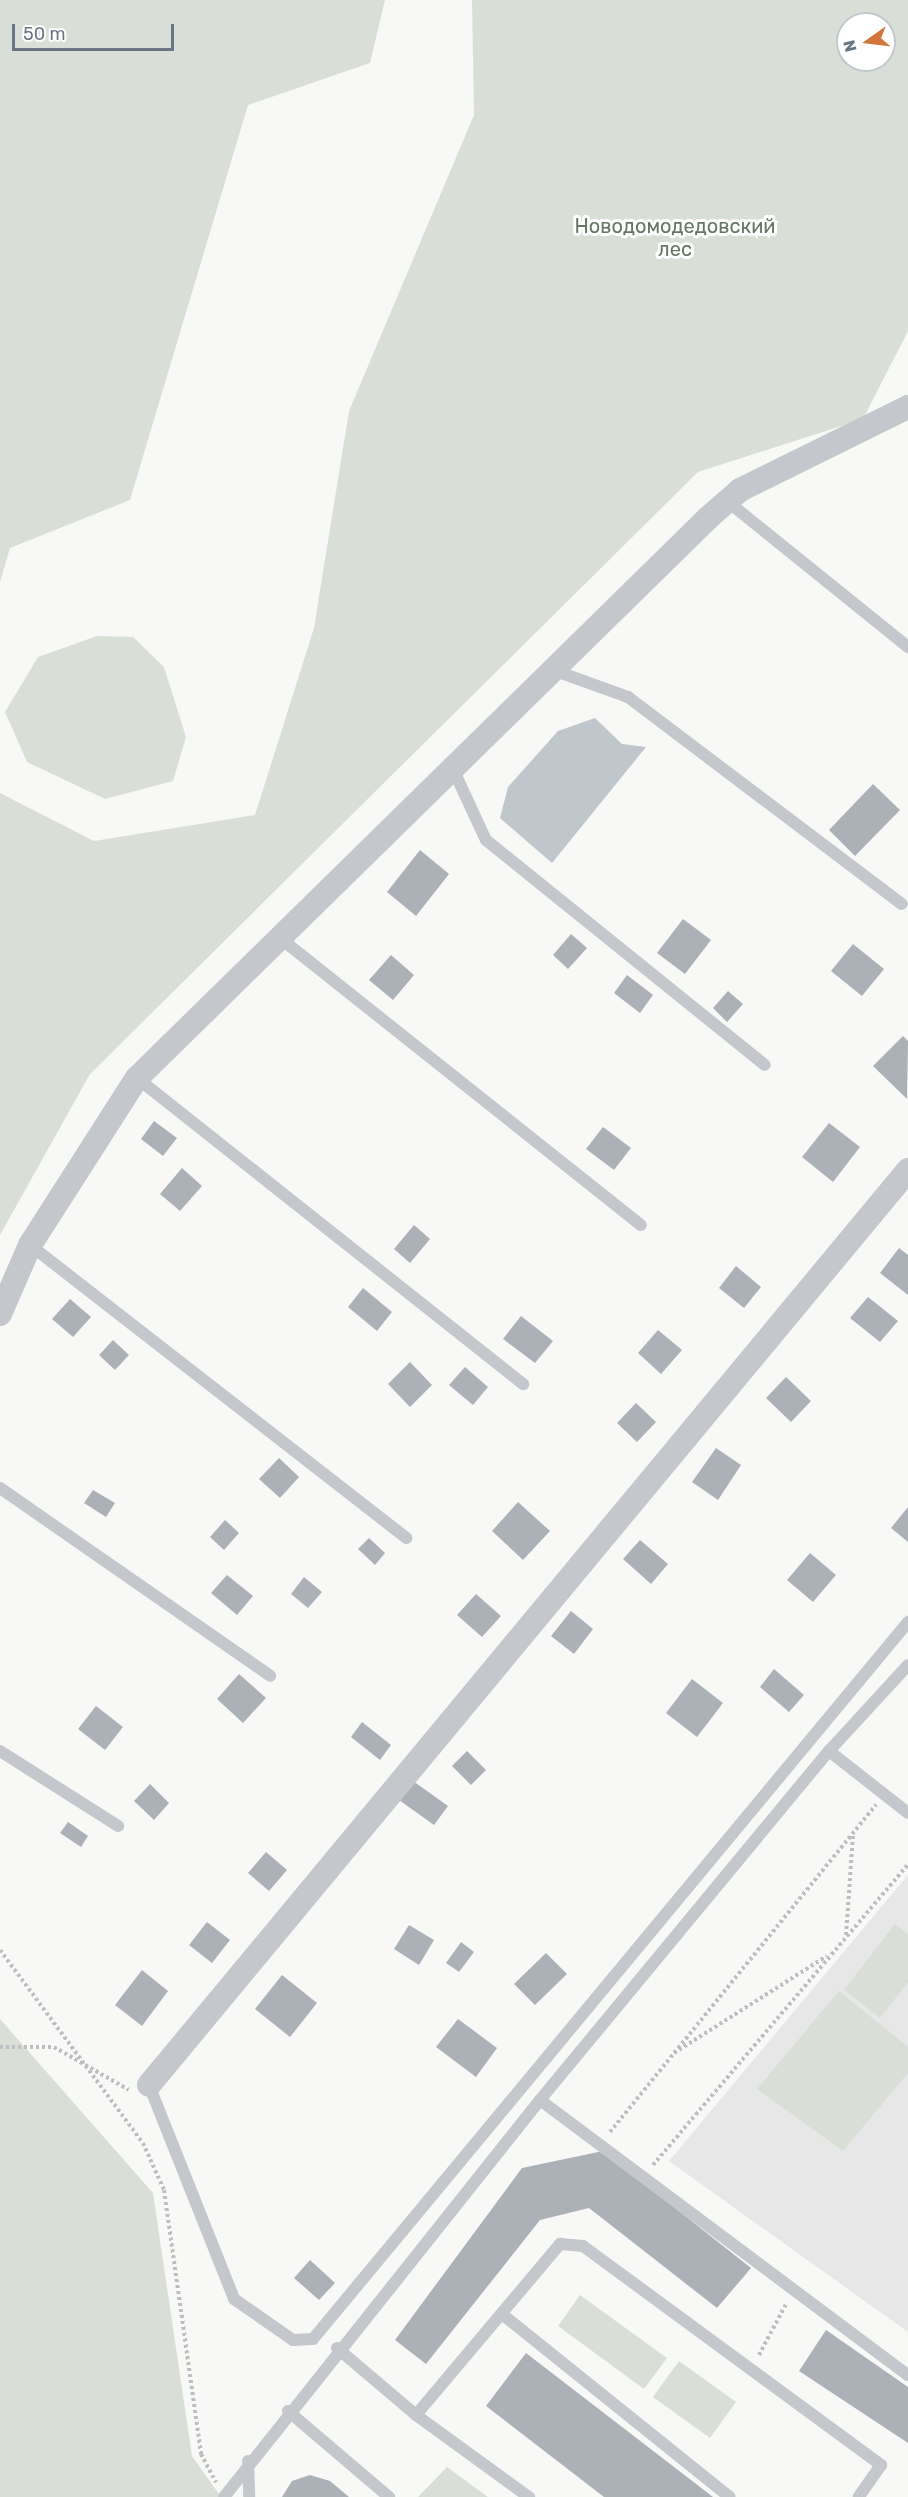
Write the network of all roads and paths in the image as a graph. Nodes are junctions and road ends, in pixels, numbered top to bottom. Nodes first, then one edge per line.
1 (908, 407) edge
2 (727, 501) junction
3 (908, 647) edge
4 (553, 670) junction
5 (453, 769) junction
6 (902, 904) dead end
7 (280, 938) junction
8 (765, 1065) dead end
9 (137, 1078) junction
10 (908, 1170) edge
11 (641, 1225) dead end
12 (30, 1245) junction
13 (0, 1314) edge
14 (523, 1383) dead end
15 (0, 1488) edge
16 (406, 1538) dead end
17 (908, 1622) edge
18 (908, 1665) edge
19 (270, 1676) dead end
20 (903, 1680) edge
21 (0, 1751) edge
22 (828, 1751) junction
23 (885, 1795) junction
24 (908, 1813) edge
25 (118, 1826) dead end
26 (853, 1834) junction
27 (908, 1864) edge
28 (846, 1937) junction
29 (0, 1950) edge
30 (832, 1953) junction
31 (0, 2047) edge
32 (671, 2055) junction
33 (86, 2067) junction
34 (149, 2085) junction
35 (540, 2100) junction
36 (600, 2144) junction
37 (643, 2177) junction
38 (795, 2290) junction
39 (502, 2314) junction
40 (337, 2348) junction
41 (750, 2369) junction
42 (908, 2375) edge
43 (288, 2410) junction
44 (416, 2415) junction
45 (248, 2461) junction
46 (223, 2496) edge
47 (249, 2497) edge
48 (389, 2497) edge
49 (529, 2497) edge
50 (730, 2497) edge
51 (858, 2497) edge

1 - 2 street
2 - 3 lane
2 - 4 street
4 - 5 street
4 - 6 lane
5 - 7 street
5 - 8 lane
7 - 9 street
7 - 11 lane
9 - 12 street
9 - 14 lane
10 - 34 street
12 - 13 street
12 - 16 lane
15 - 19 lane
17 - 34 lane
18 - 20 lane
20 - 22 lane
21 - 25 lane
22 - 23 lane
22 - 35 lane
23 - 24 lane
23 - 26 path
26 - 28 path
26 - 32 path
27 - 28 path
28 - 30 path
29 - 33 path
30 - 32 path
30 - 37 path
31 - 33 path
32 - 36 path
33 - 34 path
33 - 46 path
35 - 36 lane
35 - 40 lane
36 - 37 lane
37 - 38 lane
38 - 41 path
38 - 42 lane
39 - 41 lane
39 - 44 lane
39 - 50 lane
40 - 43 lane
40 - 44 lane
41 - 51 lane
43 - 45 lane
43 - 48 lane
44 - 49 lane
45 - 46 lane
45 - 47 lane

